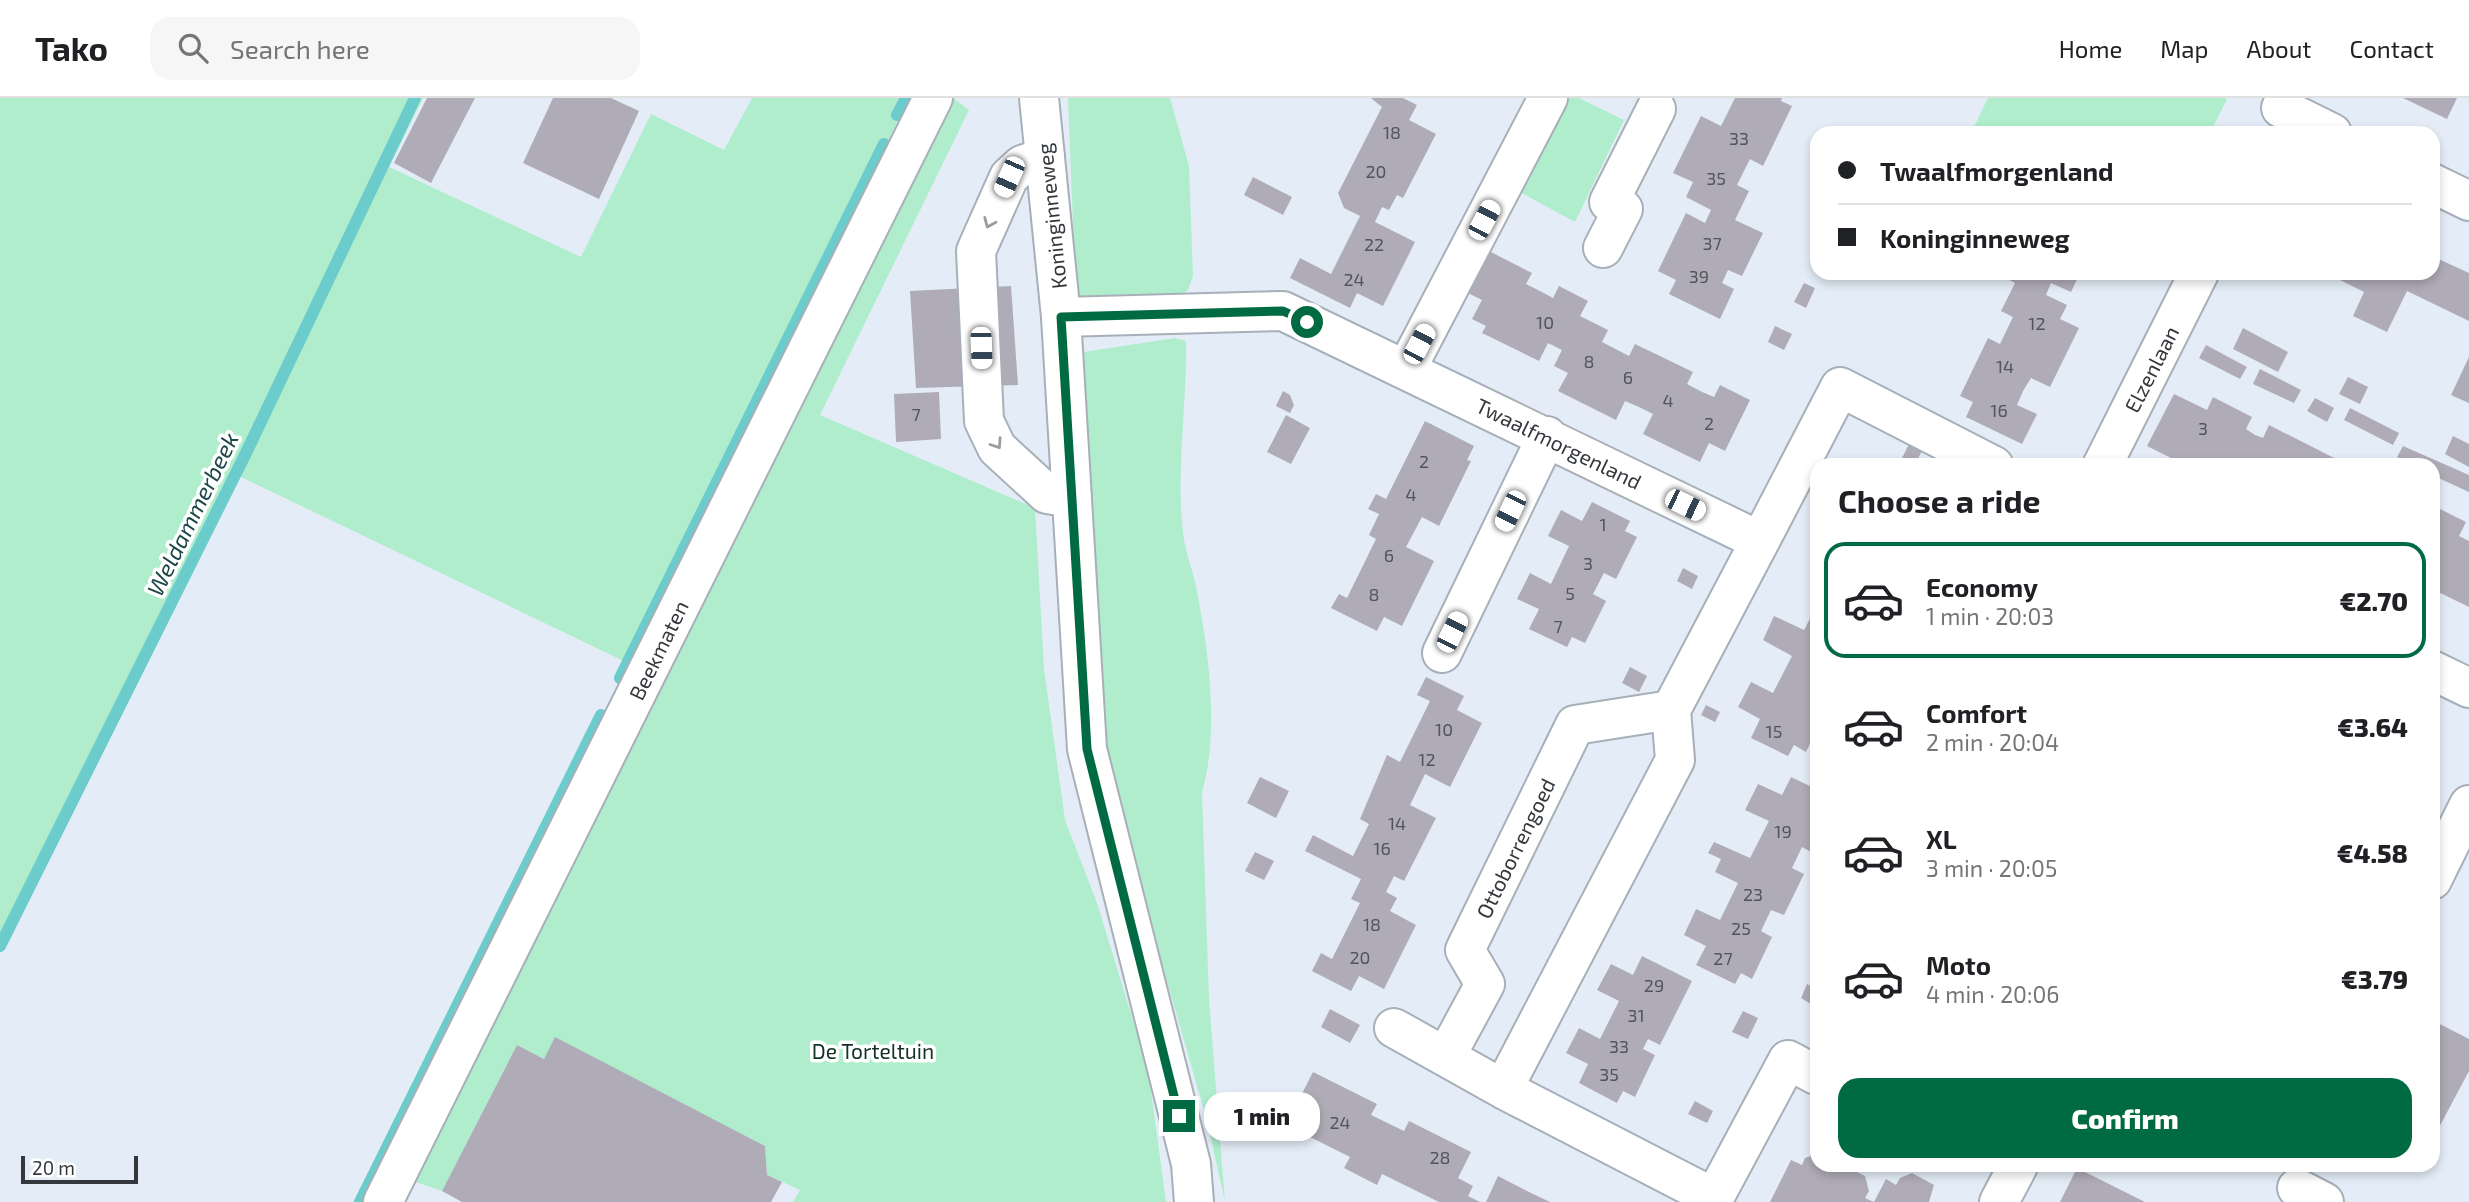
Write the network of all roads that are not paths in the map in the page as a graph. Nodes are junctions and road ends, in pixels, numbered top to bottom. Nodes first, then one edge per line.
1 (933, 98) edge
2 (1039, 98) edge
3 (1548, 98) edge
4 (1652, 102) edge
5 (2279, 113) edge
6 (2313, 126) edge
7 (1045, 157) junction
8 (2440, 187) edge
9 (2469, 201) edge
10 (1603, 248) dead end
11 (2195, 280) edge
12 (1061, 317) junction
13 (1407, 368) junction
14 (1547, 436) junction
15 (1978, 458) edge
16 (2106, 458) edge
17 (1072, 498) junction
18 (1760, 541) junction
19 (1442, 653) dead end
20 (2440, 674) edge
21 (2469, 688) edge
22 (1671, 710) junction
23 (2469, 806) edge
24 (2440, 864) edge
25 (1394, 1028) dead end
26 (1446, 1056) junction
27 (1810, 1072) edge
28 (1503, 1089) junction
29 (383, 1202) edge
30 (1194, 1202) edge

1 - 29 street, Beekmaten
2 - 7 street, Koninginneweg
3 - 13 street
4 - 10 street
5 - 6 street
7 - 12 street, Koninginneweg
7 -> 17 street
8 - 9 street
11 - 16 street, Elzenlaan
12 - 13 street, Twaalfmorgenland
12 - 17 street, Koninginneweg
13 - 14 street, Twaalfmorgenland
14 - 18 street, Twaalfmorgenland
14 - 19 street
15 - 18 street
17 - 30 street, Koninginneweg
18 - 22 street
20 - 21 street
22 - 26 street, Ottoborrengoed
22 - 28 street
23 - 24 street
25 - 26 street
26 - 28 street
27 - 28 street

